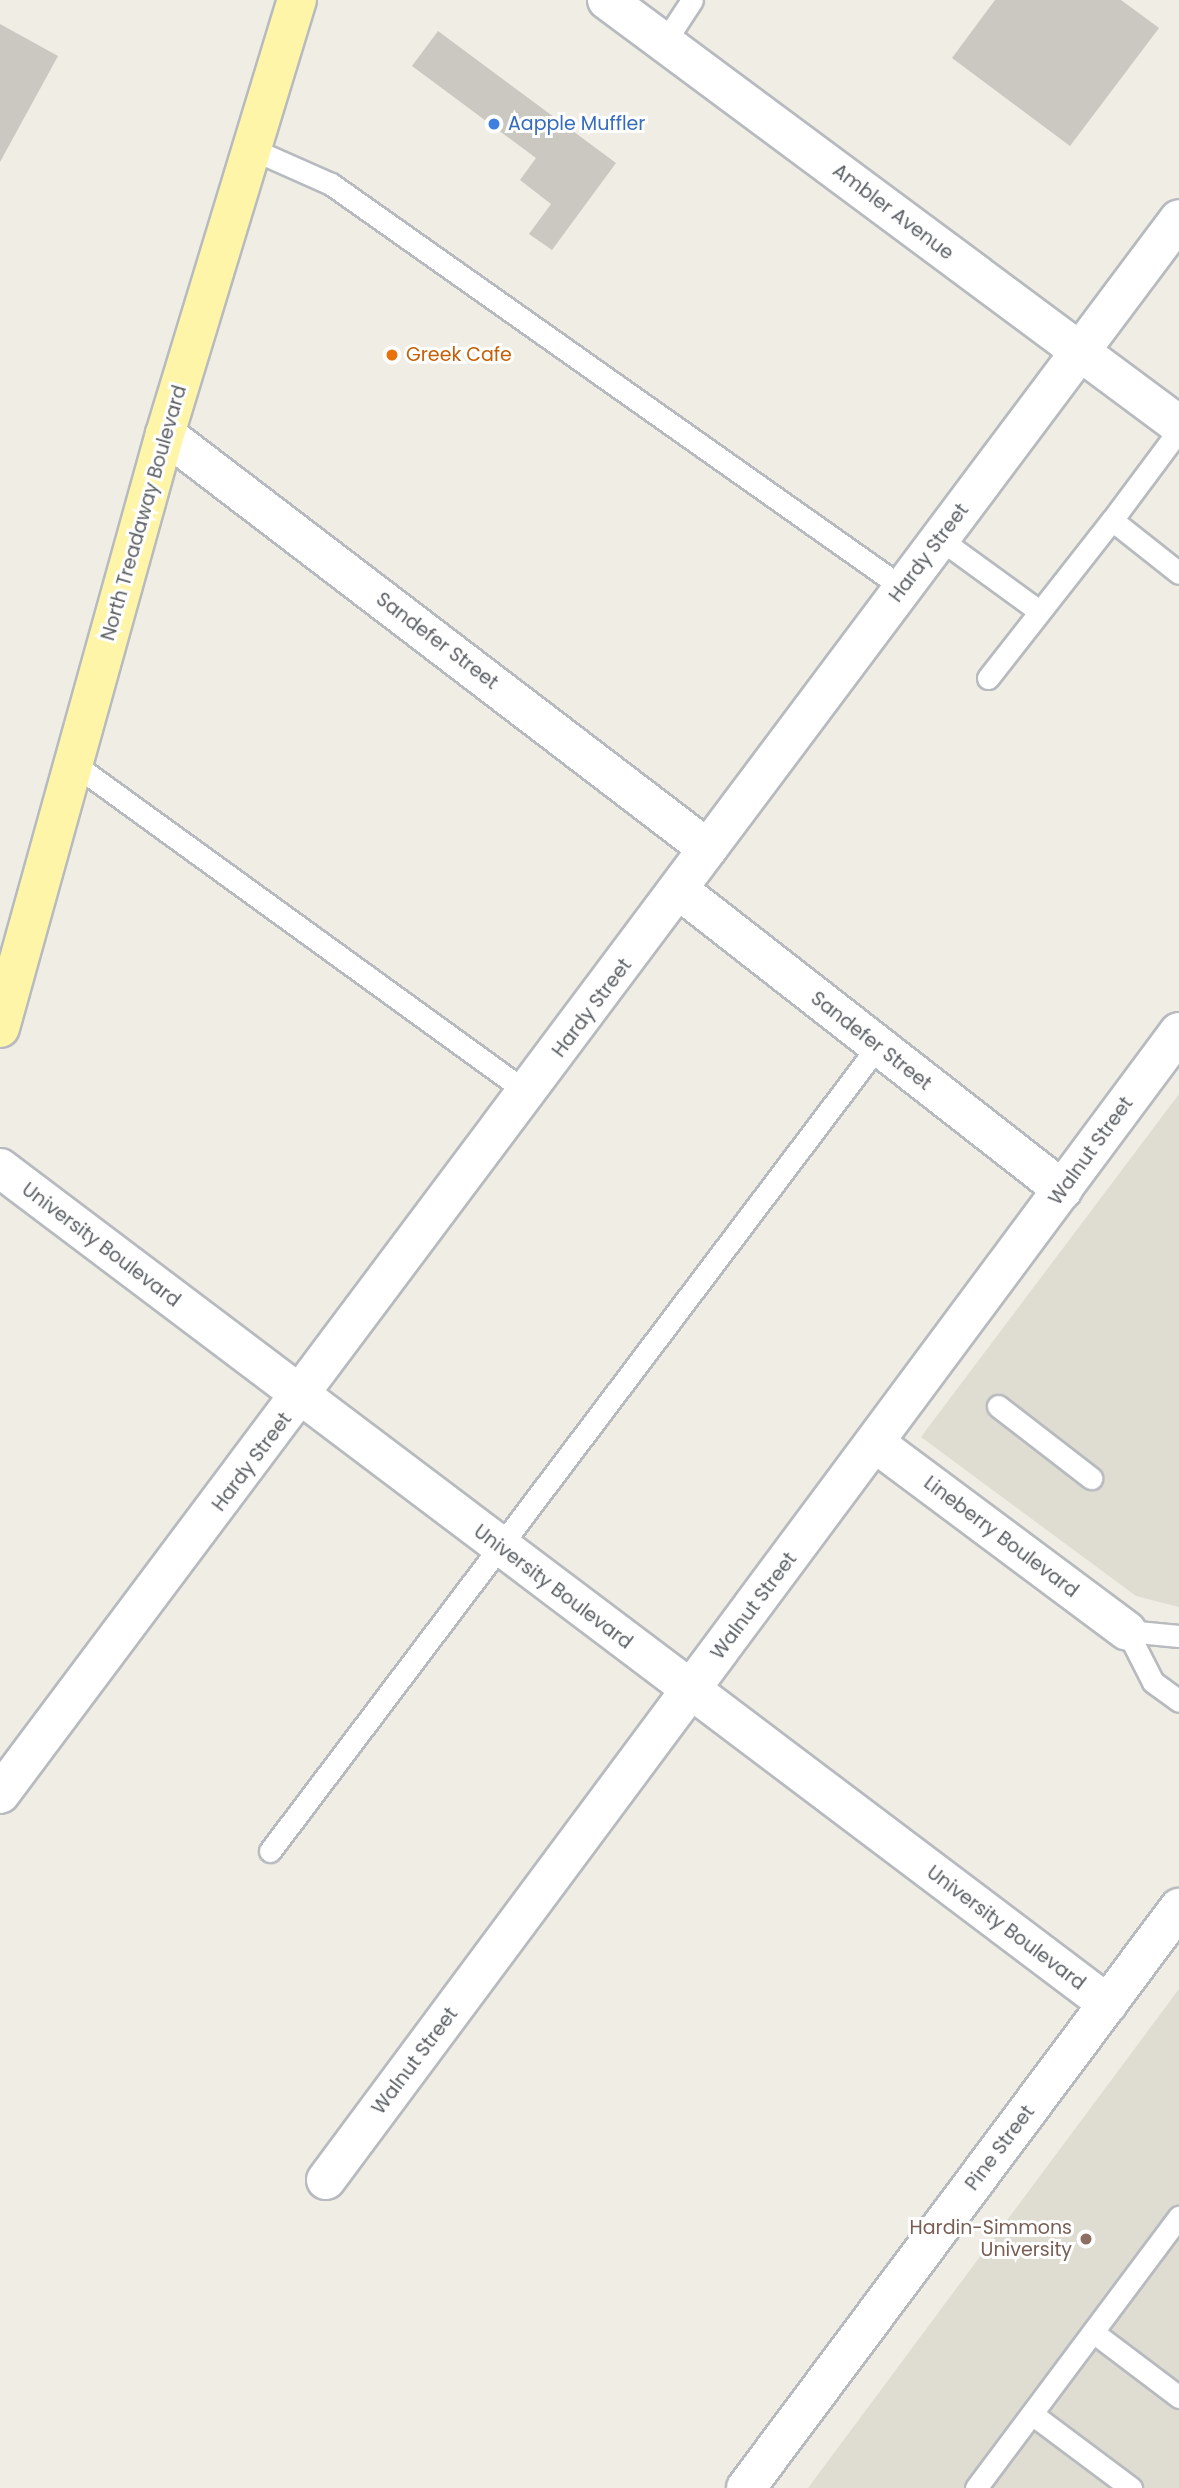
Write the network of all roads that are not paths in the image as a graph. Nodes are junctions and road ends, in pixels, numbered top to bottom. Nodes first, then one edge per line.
1 (298, 0) edge
2 (607, 0) edge
3 (692, 0) edge
4 (664, 43) junction
5 (252, 149) junction
6 (1179, 219) edge
7 (1080, 351) junction
8 (1179, 428) edge
9 (165, 434) junction
10 (1112, 520) junction
11 (940, 539) junction
12 (1179, 573) edge
13 (903, 588) junction
14 (1039, 611) junction
15 (988, 678) dead end
16 (74, 764) junction
17 (708, 849) junction
18 (679, 890) junction
19 (0, 1028) edge
20 (1179, 1032) edge
21 (878, 1046) junction
22 (528, 1093) junction
23 (0, 1168) edge
24 (1063, 1190) junction
25 (302, 1395) junction
26 (998, 1406) dead end
27 (875, 1443) junction
28 (1091, 1478) dead end
29 (503, 1550) junction
30 (1127, 1631) junction
31 (1179, 1636) edge
32 (690, 1692) junction
33 (1179, 1701) edge
34 (0, 1794) edge
35 (271, 1851) dead end
36 (1179, 1908) edge
37 (1108, 2004) junction
38 (327, 2180) dead end
39 (1179, 2217) edge
40 (1172, 2242) edge
41 (1093, 2332) junction
42 (1179, 2397) edge
43 (1032, 2414) junction
44 (746, 2488) edge
45 (976, 2488) edge
46 (1131, 2488) edge

1 - 5 main road, North Treadaway Boulevard
2 - 4 street, Ambler Avenue
3 - 4 lane
4 - 7 street, Ambler Avenue
5 - 9 main road, North Treadaway Boulevard
5 - 13 lane
6 - 7 street, Hardy Street
7 - 8 street, Ambler Avenue
7 - 11 street, Hardy Street
8 - 10 lane
9 - 16 main road, North Treadaway Boulevard
9 - 17 street, Sandefer Street
10 - 12 lane
10 - 14 lane
11 - 13 street, Hardy Street
11 - 14 lane
13 - 17 street, Hardy Street
14 - 15 lane
16 - 19 main road, North Treadaway Boulevard
16 - 22 lane
17 - 18 street, Hardy Street
18 - 21 street, Sandefer Street
18 - 22 street, Hardy Street
20 - 24 street, Walnut Street
21 - 24 street, Sandefer Street
21 - 29 lane
22 - 25 street, Hardy Street
23 - 25 street, University Boulevard
24 - 27 street, Walnut Street
25 - 29 street, University Boulevard
25 - 34 street, Hardy Street
26 - 28 lane
27 - 30 street, Lineberry Boulevard
27 - 32 street, Walnut Street
29 - 32 street, University Boulevard
29 - 35 lane
30 - 31 lane
30 - 33 lane, Lineberry Boulevard
32 - 37 street, University Boulevard
32 - 38 street, Walnut Street
36 - 37 street, Pine Street
37 - 44 street, Pine Street
39 - 40 lane
40 - 41 lane
41 - 42 lane
41 - 43 lane
43 - 45 lane
43 - 46 lane

